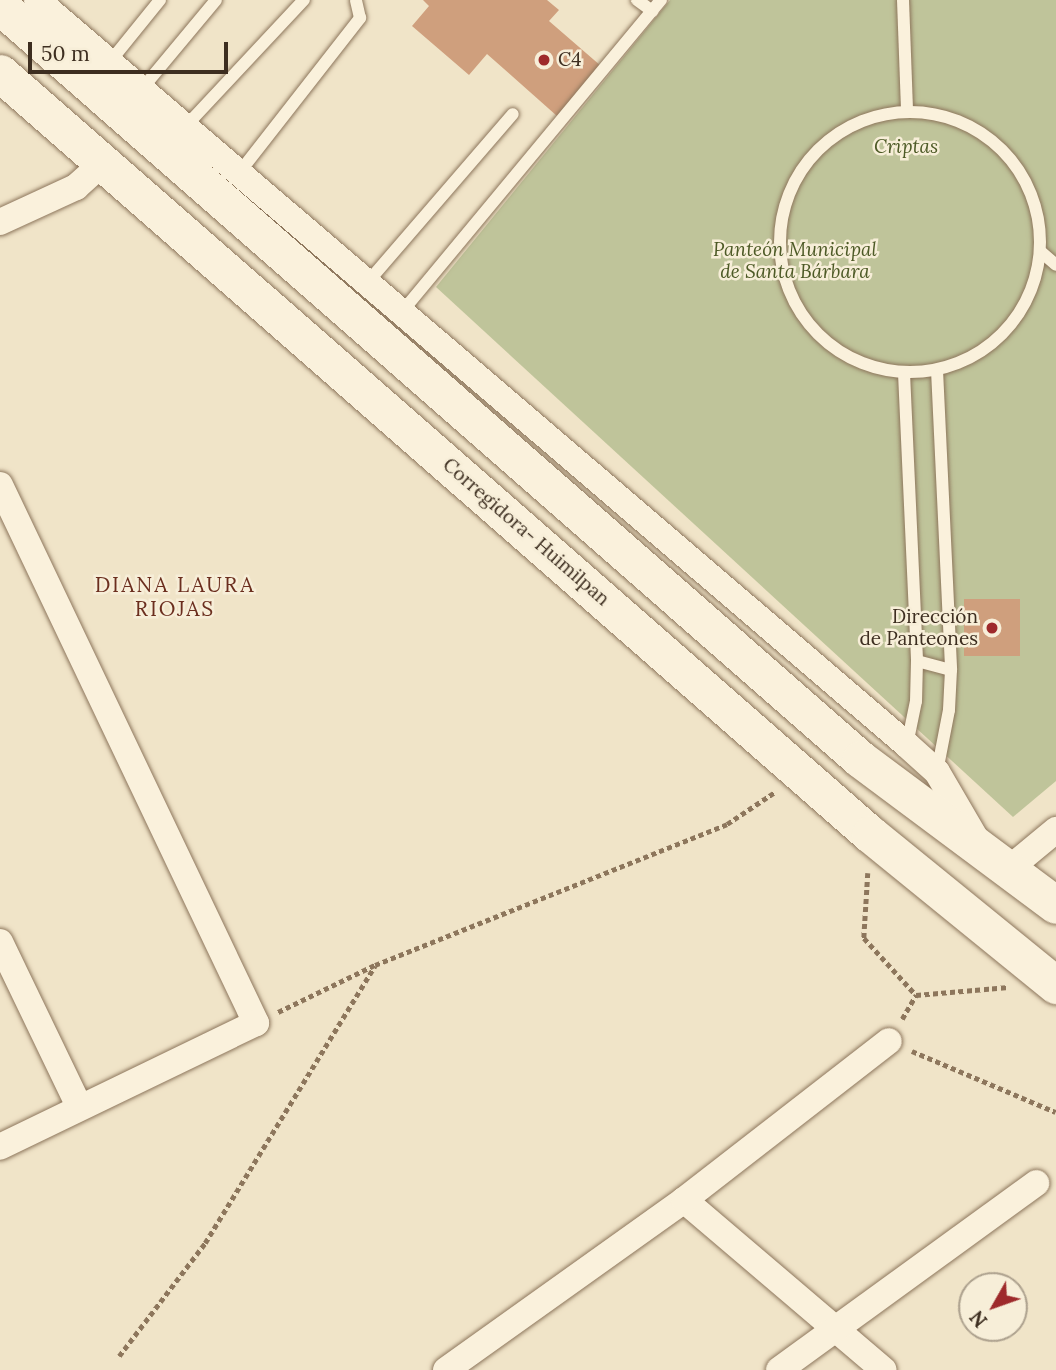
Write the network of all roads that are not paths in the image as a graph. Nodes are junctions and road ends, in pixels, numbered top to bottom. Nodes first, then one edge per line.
1 (37, 0) edge
2 (160, 0) edge
3 (216, 0) edge
4 (304, 0) edge
5 (356, 0) edge
6 (637, 0) edge
7 (661, 0) edge
8 (903, 0) edge
9 (0, 6) edge
10 (652, 11) junction
11 (109, 63) junction
12 (0, 73) edge
13 (141, 90) junction
14 (907, 111) junction
15 (513, 114) dead end
16 (185, 127) junction
17 (104, 162) junction
18 (239, 173) junction
19 (0, 222) edge
20 (1040, 251) junction
21 (1056, 265) edge
22 (367, 283) junction
23 (401, 313) junction
24 (937, 370) junction
25 (904, 373) junction
26 (0, 485) edge
27 (917, 661) junction
28 (951, 670) junction
29 (907, 745) junction
30 (937, 772) junction
31 (1056, 830) edge
32 (981, 847) junction
33 (1010, 868) junction
34 (1056, 905) edge
35 (0, 942) edge
36 (1055, 984) edge
37 (889, 1041) road end
38 (79, 1106) junction
39 (0, 1147) edge
40 (1036, 1183) dead end
41 (684, 1200) junction
42 (835, 1327) junction
43 (446, 1370) edge
44 (779, 1370) edge
45 (884, 1370) edge

1 - 11 street
2 - 11 lane
3 - 13 lane
4 - 16 lane
5 - 18 lane
6 - 10 lane
7 - 10 lane
8 - 14 lane
9 - 32 main road
10 - 23 lane
11 - 13 street
12 - 17 main road, Corregidora- Huimilpan
13 - 16 street
14 - 20 lane
14 - 25 lane
15 - 22 lane
16 - 18 street
17 - 19 street
17 - 36 main road, Corregidora- Huimilpan
18 - 22 street
20 - 21 lane
20 - 24 lane
22 - 23 street
23 - 29 street
24 - 25 lane
24 - 28 lane
25 - 27 lane
26 - 38 street
27 - 28 lane
27 - 29 lane
28 - 30 lane
29 - 30 street
30 - 32 street
31 - 33 street
32 - 33 main road
33 - 34 main road
35 - 38 street
37 - 41 street
38 - 39 street
40 - 42 street
41 - 42 street
41 - 43 street
42 - 44 street
42 - 45 street

